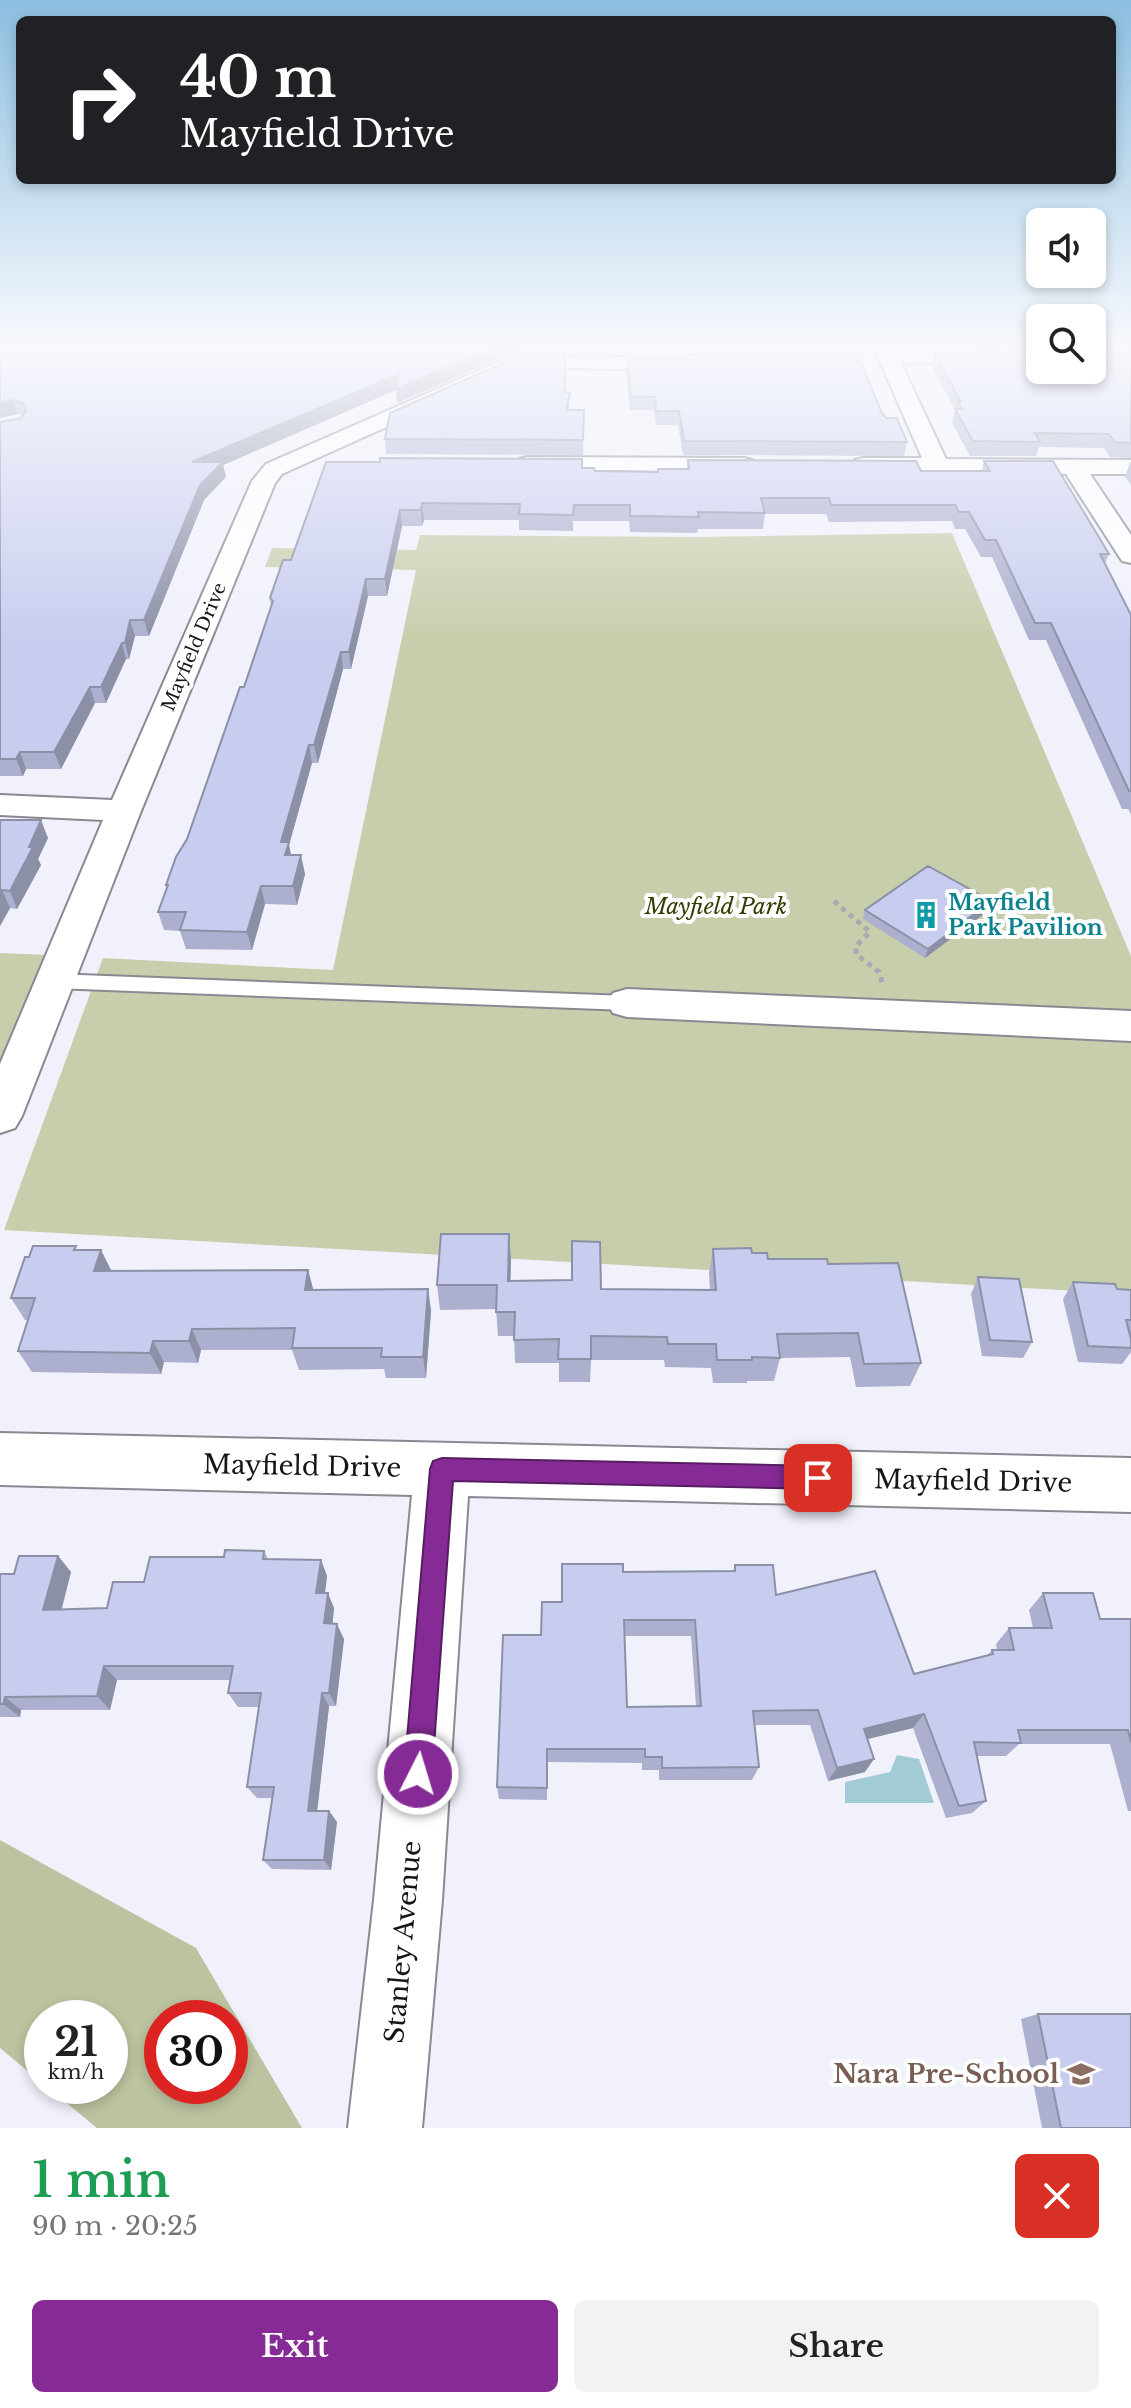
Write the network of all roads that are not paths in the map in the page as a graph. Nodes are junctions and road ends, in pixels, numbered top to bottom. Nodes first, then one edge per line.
1 (329, 442) edge
2 (927, 442) edge
3 (320, 446) junction
4 (285, 463) junction
5 (497, 464) edge
6 (764, 465) edge
7 (843, 465) edge
8 (937, 465) junction
9 (1074, 467) junction
10 (1131, 467) edge
11 (1131, 555) edge
12 (0, 805) edge
13 (124, 811) junction
14 (54, 981) junction
15 (627, 1003) joint
16 (1131, 1026) edge
17 (0, 1116) edge
18 (0, 1459) edge
19 (442, 1469) junction
20 (1131, 1485) edge
21 (385, 2128) edge

1 - 3 street, Mayfield Drive
2 - 8 street
3 - 4 street, Mayfield Drive
3 - 4 street
4 - 13 street, Mayfield Drive
5 - 6 street
7 - 8 street
8 - 9 street
9 - 10 street
9 - 11 street
12 - 13 street
13 - 14 street, Mayfield Drive
14 - 15 lane
14 - 17 street, Mayfield Drive
15 - 16 street
18 - 19 street, Mayfield Drive
19 - 20 street, Mayfield Drive
19 - 21 street, Stanley Avenue

